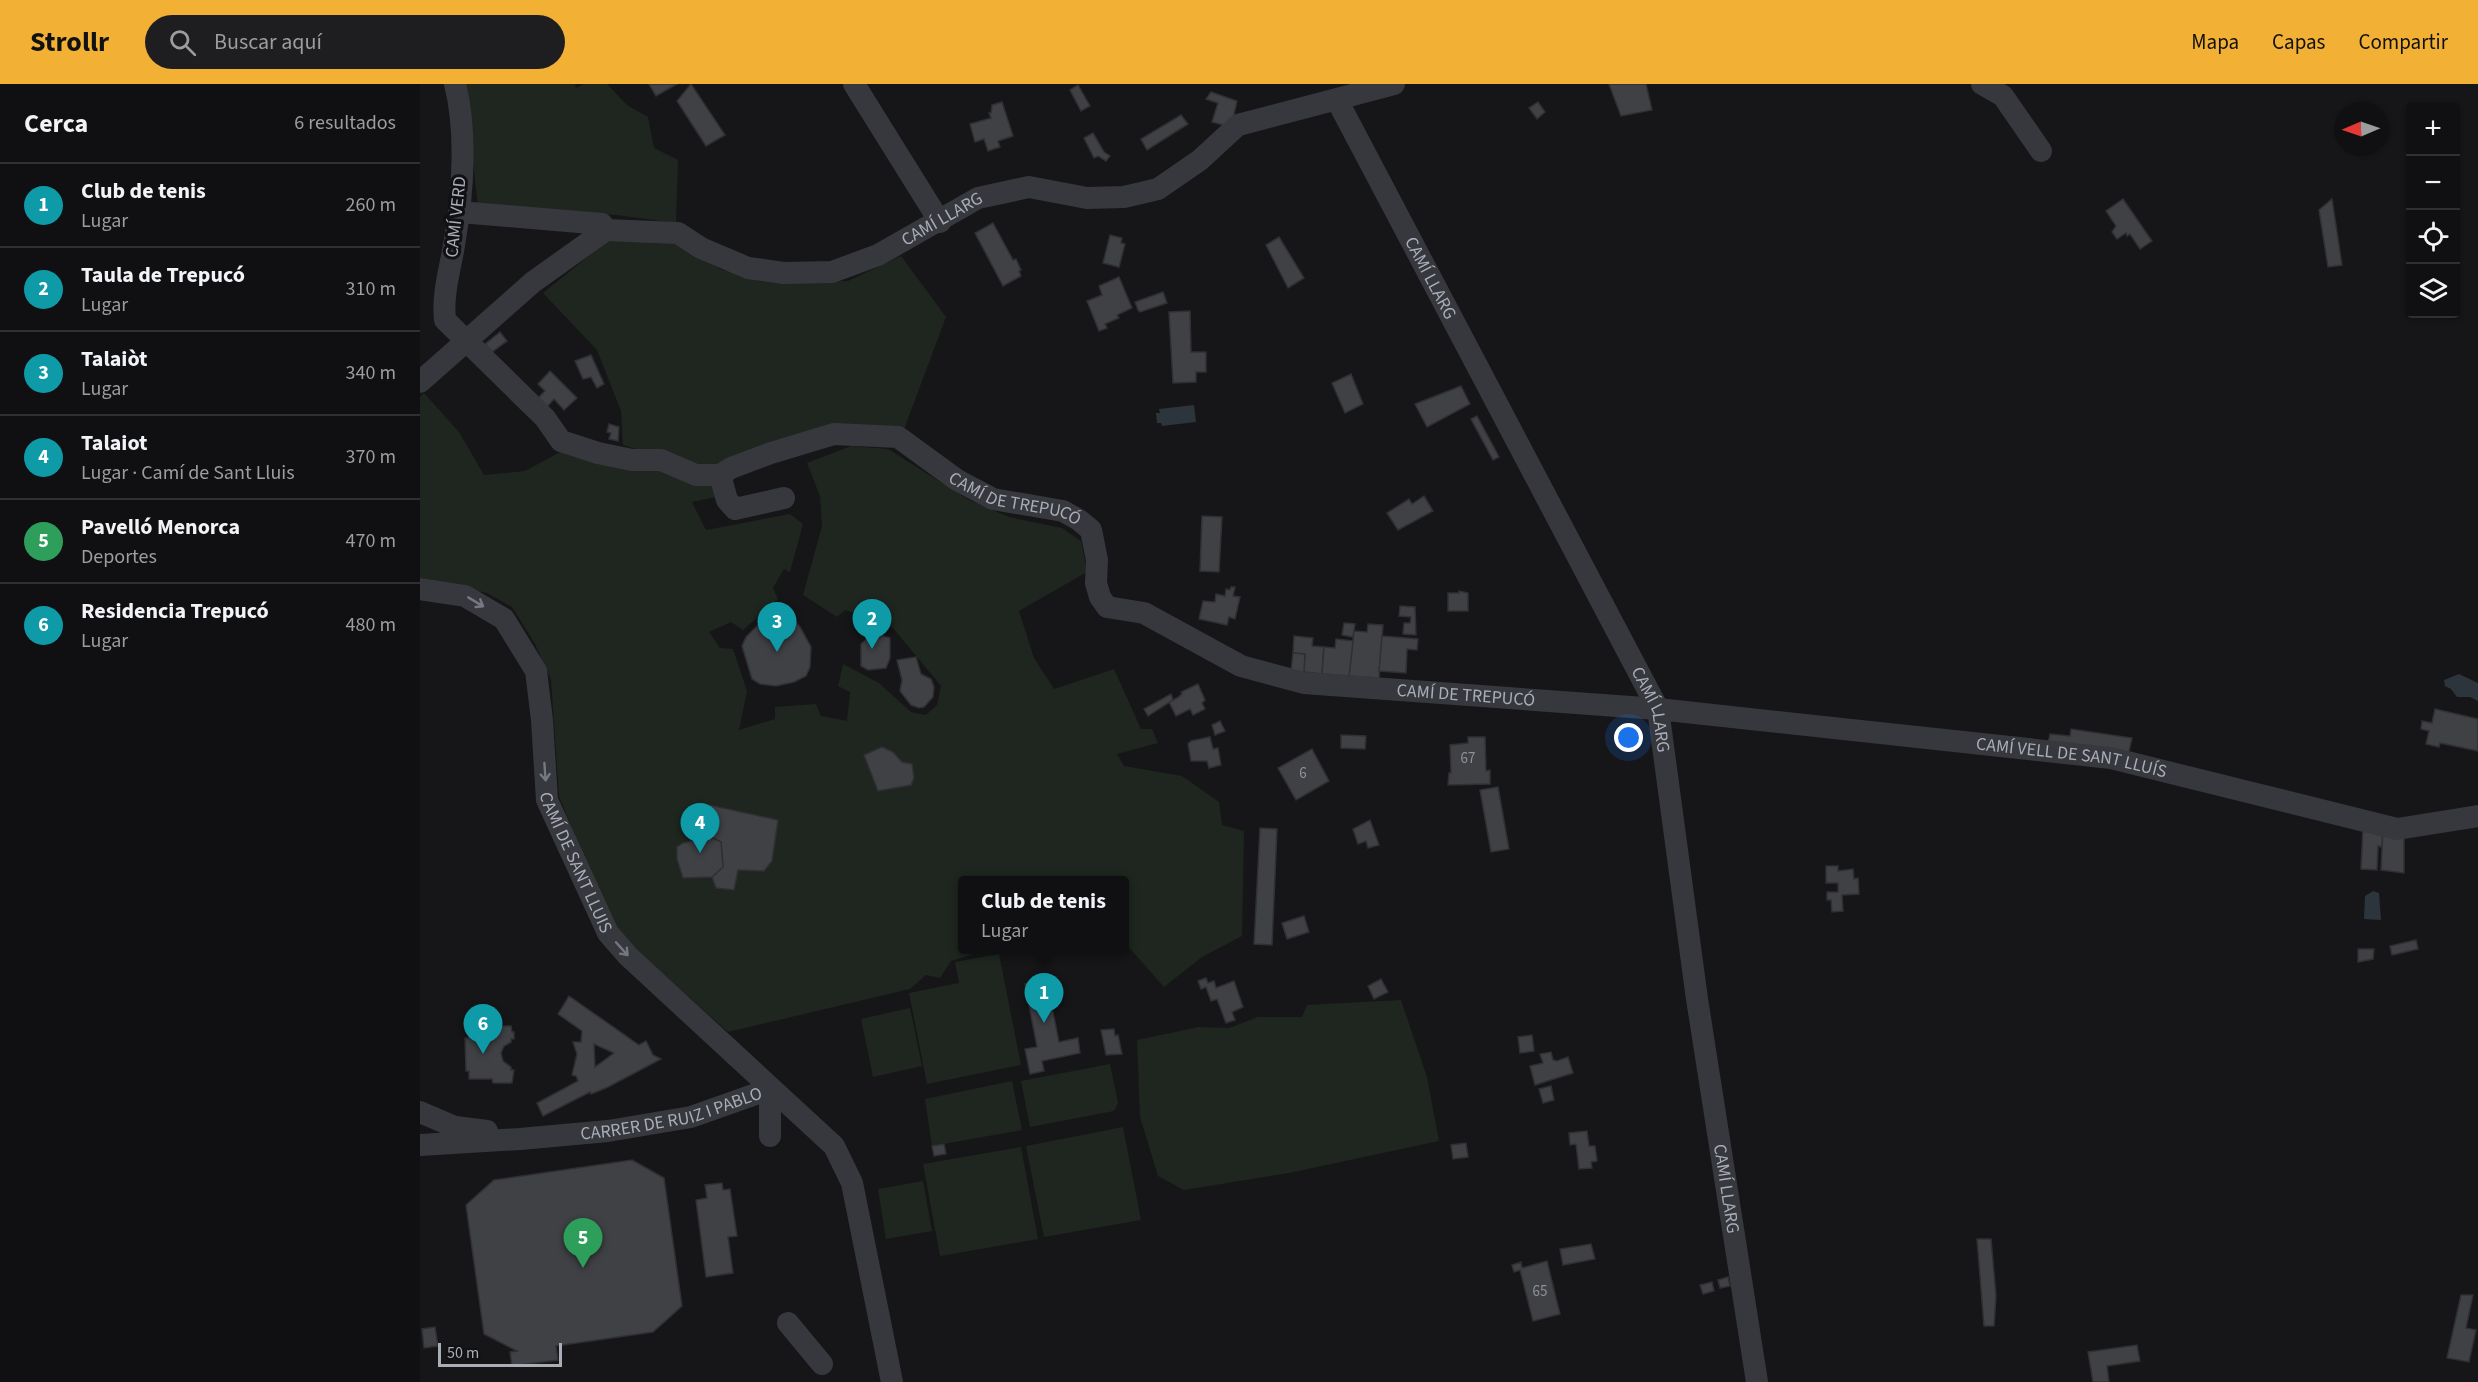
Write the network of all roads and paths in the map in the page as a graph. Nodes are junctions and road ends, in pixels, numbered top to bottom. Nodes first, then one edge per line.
1 (455, 84) edge
2 (854, 84) edge
3 (1394, 84) edge
4 (1982, 84) edge
5 (1337, 100) junction
6 (2041, 151) dead end
7 (460, 212) junction
8 (940, 222) junction
9 (606, 230) junction
10 (464, 342) junction
11 (420, 382) edge
12 (720, 475) junction
13 (784, 498) dead end
14 (420, 590) edge
15 (1658, 710) junction
16 (2478, 816) edge
17 (770, 1089) junction
18 (420, 1112) edge
19 (770, 1136) dead end
20 (504, 1140) junction
21 (420, 1145) edge
22 (788, 1323) dead end
23 (822, 1364) dead end
24 (892, 1382) edge
25 (1757, 1382) edge

1 - 7 street, CAMÍ VERD
2 - 8 street
3 - 5 street
4 - 6 street
5 - 8 street, CAMÍ LLARG
5 - 15 street, CAMÍ LLARG
7 - 9 street, CAMÍ LLARG
7 - 10 street, CAMÍ VERD
8 - 9 street, CAMÍ LLARG
9 - 10 street
10 - 11 street
10 - 12 street
12 - 13 street
12 - 15 street, CAMÍ DE TREPUCÓ
14 -> 17 street, CAMÍ DE SANT LLUIS
15 - 16 street, CAMÍ VELL DE SANT LLUÍS
15 - 25 street, CAMÍ LLARG
17 - 19 street
17 - 20 street, CARRER DE RUIZ I PABLO
17 - 24 street, CARRER DE RUIZ I PABLO
18 - 20 street
20 - 21 street, CARRER DE RUIZ I PABLO
22 - 23 street

